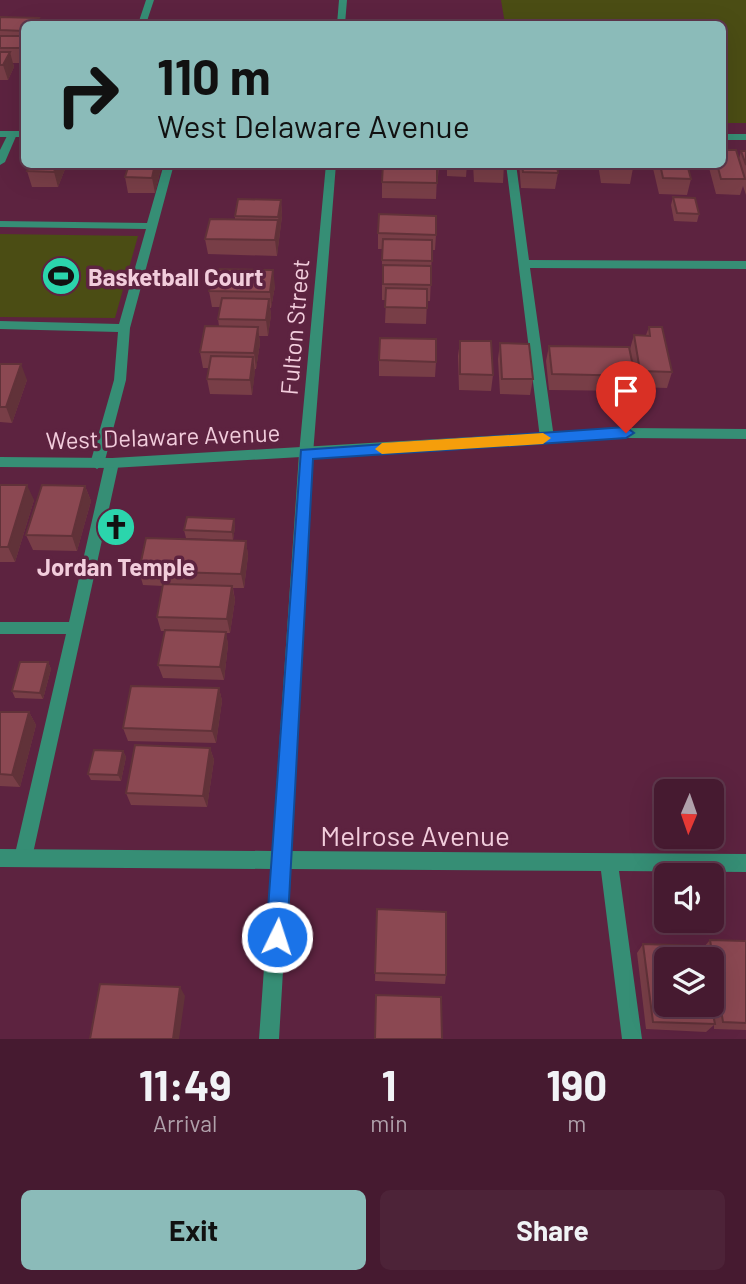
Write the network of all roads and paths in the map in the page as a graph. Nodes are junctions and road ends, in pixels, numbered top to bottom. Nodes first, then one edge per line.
1 (150, 0) edge
2 (343, 0) edge
3 (143, 21) edge
4 (341, 21) edge
5 (0, 134) edge
6 (12, 134) junction
7 (21, 134) edge
8 (726, 137) edge
9 (746, 137) edge
10 (0, 162) edge
11 (168, 168) edge
12 (331, 168) edge
13 (512, 168) edge
14 (0, 224) edge
15 (152, 226) junction
16 (524, 264) junction
17 (746, 265) edge
18 (0, 324) edge
19 (124, 328) junction
20 (746, 434) edge
21 (547, 438) junction
22 (306, 454) junction
23 (0, 462) edge
24 (104, 463) junction
25 (0, 628) edge
26 (75, 628) junction
27 (0, 858) edge
28 (23, 858) junction
29 (282, 860) junction
30 (609, 862) junction
31 (746, 863) edge
32 (270, 1039) edge
33 (632, 1039) edge

1 - 3 street
2 - 4 street
5 - 6 street
6 - 7 street
6 - 10 street
8 - 9 street
11 - 15 street
12 - 22 street, Fulton Street
13 - 16 street
14 - 15 street
15 - 19 street
16 - 17 street
16 - 21 street
18 - 19 street
19 - 24 street
20 - 21 street, West Delaware Avenue
21 - 22 street, West Delaware Avenue
22 - 24 street, West Delaware Avenue
22 - 29 street, Fulton Street
23 - 24 street, West Delaware Avenue
24 - 26 street
25 - 26 street
26 - 28 street
27 - 28 street, Melrose Avenue
28 - 29 street, Melrose Avenue
29 - 30 street, Melrose Avenue
29 - 32 street, Fulton Street
30 - 31 street, Melrose Avenue
30 - 33 street

